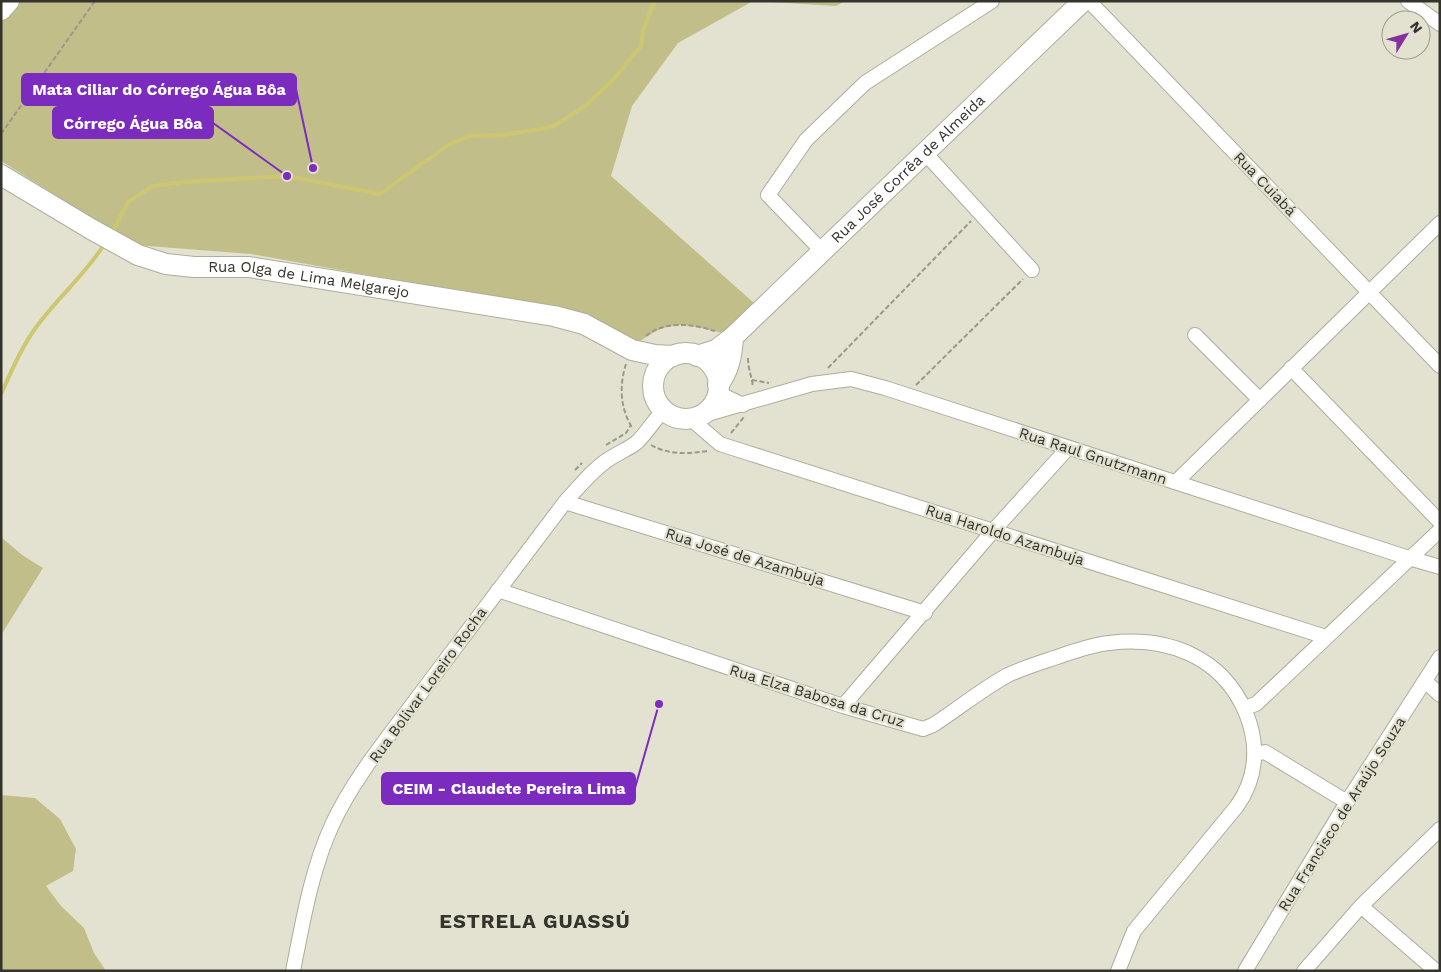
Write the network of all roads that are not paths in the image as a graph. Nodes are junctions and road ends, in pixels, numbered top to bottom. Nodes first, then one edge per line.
1 (9, 1) edge
2 (992, 1) edge
3 (1083, 1) edge
4 (1089, 1) edge
5 (1408, 1) edge
6 (1423, 1) edge
7 (1, 10) edge
8 (1440, 23) edge
9 (926, 154) junction
10 (1, 175) edge
11 (1440, 223) edge
12 (822, 251) junction
13 (1032, 270) road end
14 (1368, 292) junction
15 (1194, 334) dead end
16 (733, 337) junction
17 (631, 349) junction
18 (674, 356) junction
19 (697, 356) junction
20 (1440, 366) edge
21 (1291, 368) junction
22 (653, 383) junction
23 (718, 389) junction
24 (1260, 400) junction
25 (743, 405) junction
26 (664, 410) junction
27 (694, 418) junction
28 (1068, 448) junction
29 (1176, 482) junction
30 (565, 502) junction
31 (1440, 522) edge
32 (1440, 530) edge
33 (993, 531) junction
34 (1409, 558) junction
35 (1440, 567) edge
36 (498, 590) junction
37 (925, 613) junction
38 (1326, 637) junction
39 (1440, 657) edge
40 (1425, 681) junction
41 (1440, 695) edge
42 (843, 706) junction
43 (1244, 708) junction
44 (1255, 754) junction
45 (1347, 802) junction
46 (1440, 830) edge
47 (1361, 906) junction
48 (293, 971) edge
49 (1118, 971) edge
50 (1245, 971) edge
51 (1304, 971) edge
52 (1436, 971) edge

1 - 7 street
2 - 12 street
3 - 9 street, Rua José Corrêa de Almeida
4 - 14 street, Rua Cuiabá
5 - 8 street
6 - 8 street
9 - 12 street, Rua José Corrêa de Almeida
9 - 13 street
10 - 17 street, Rua Olga de Lima Melgarejo
11 - 14 street
12 - 16 street, Rua José Corrêa de Almeida
14 - 20 street, Rua Cuiabá
14 - 21 street
15 - 24 street
16 - 19 street, Rua José Corrêa de Almeida
16 - 23 street
17 - 18 street, Rua Olga de Lima Melgarejo
17 - 22 street, Rua Olga de Lima Melgarejo
18 - 19 street
18 - 22 street
19 - 23 street
21 - 24 street
21 - 31 street
22 - 26 street
23 - 25 street
23 - 27 street
24 - 29 street
25 - 27 street, Rua Raul Gnutzmann
25 - 28 street, Rua Raul Gnutzmann
26 - 27 street
26 - 30 street, Rua Bolivar Loreiro Rocha
27 - 33 street, Rua Haroldo Azambuja
28 - 29 street, Rua Raul Gnutzmann
28 - 33 street
29 - 34 street, Rua Raul Gnutzmann
30 - 36 street, Rua Bolivar Loreiro Rocha
30 - 37 street, Rua José de Azambuja
32 - 34 street
33 - 37 street
33 - 38 street, Rua Haroldo Azambuja
34 - 35 street, Rua Raul Gnutzmann
34 - 38 street
36 - 42 street, Rua Elza Babosa da Cruz
36 - 48 street, Rua Bolivar Loreiro Rocha
37 - 42 street
38 - 43 street
39 - 40 street, Rua Francisco de Araújo Souza
40 - 41 street
40 - 45 street, Rua Francisco de Araújo Souza
42 - 43 street, Rua Elza Babosa da Cruz
43 - 44 street, Rua Elza Babosa da Cruz
44 - 45 street
44 - 49 street, Rua Elza Babosa da Cruz
45 - 50 street, Rua Francisco de Araújo Souza
46 - 47 street
47 - 51 street
47 - 52 street

